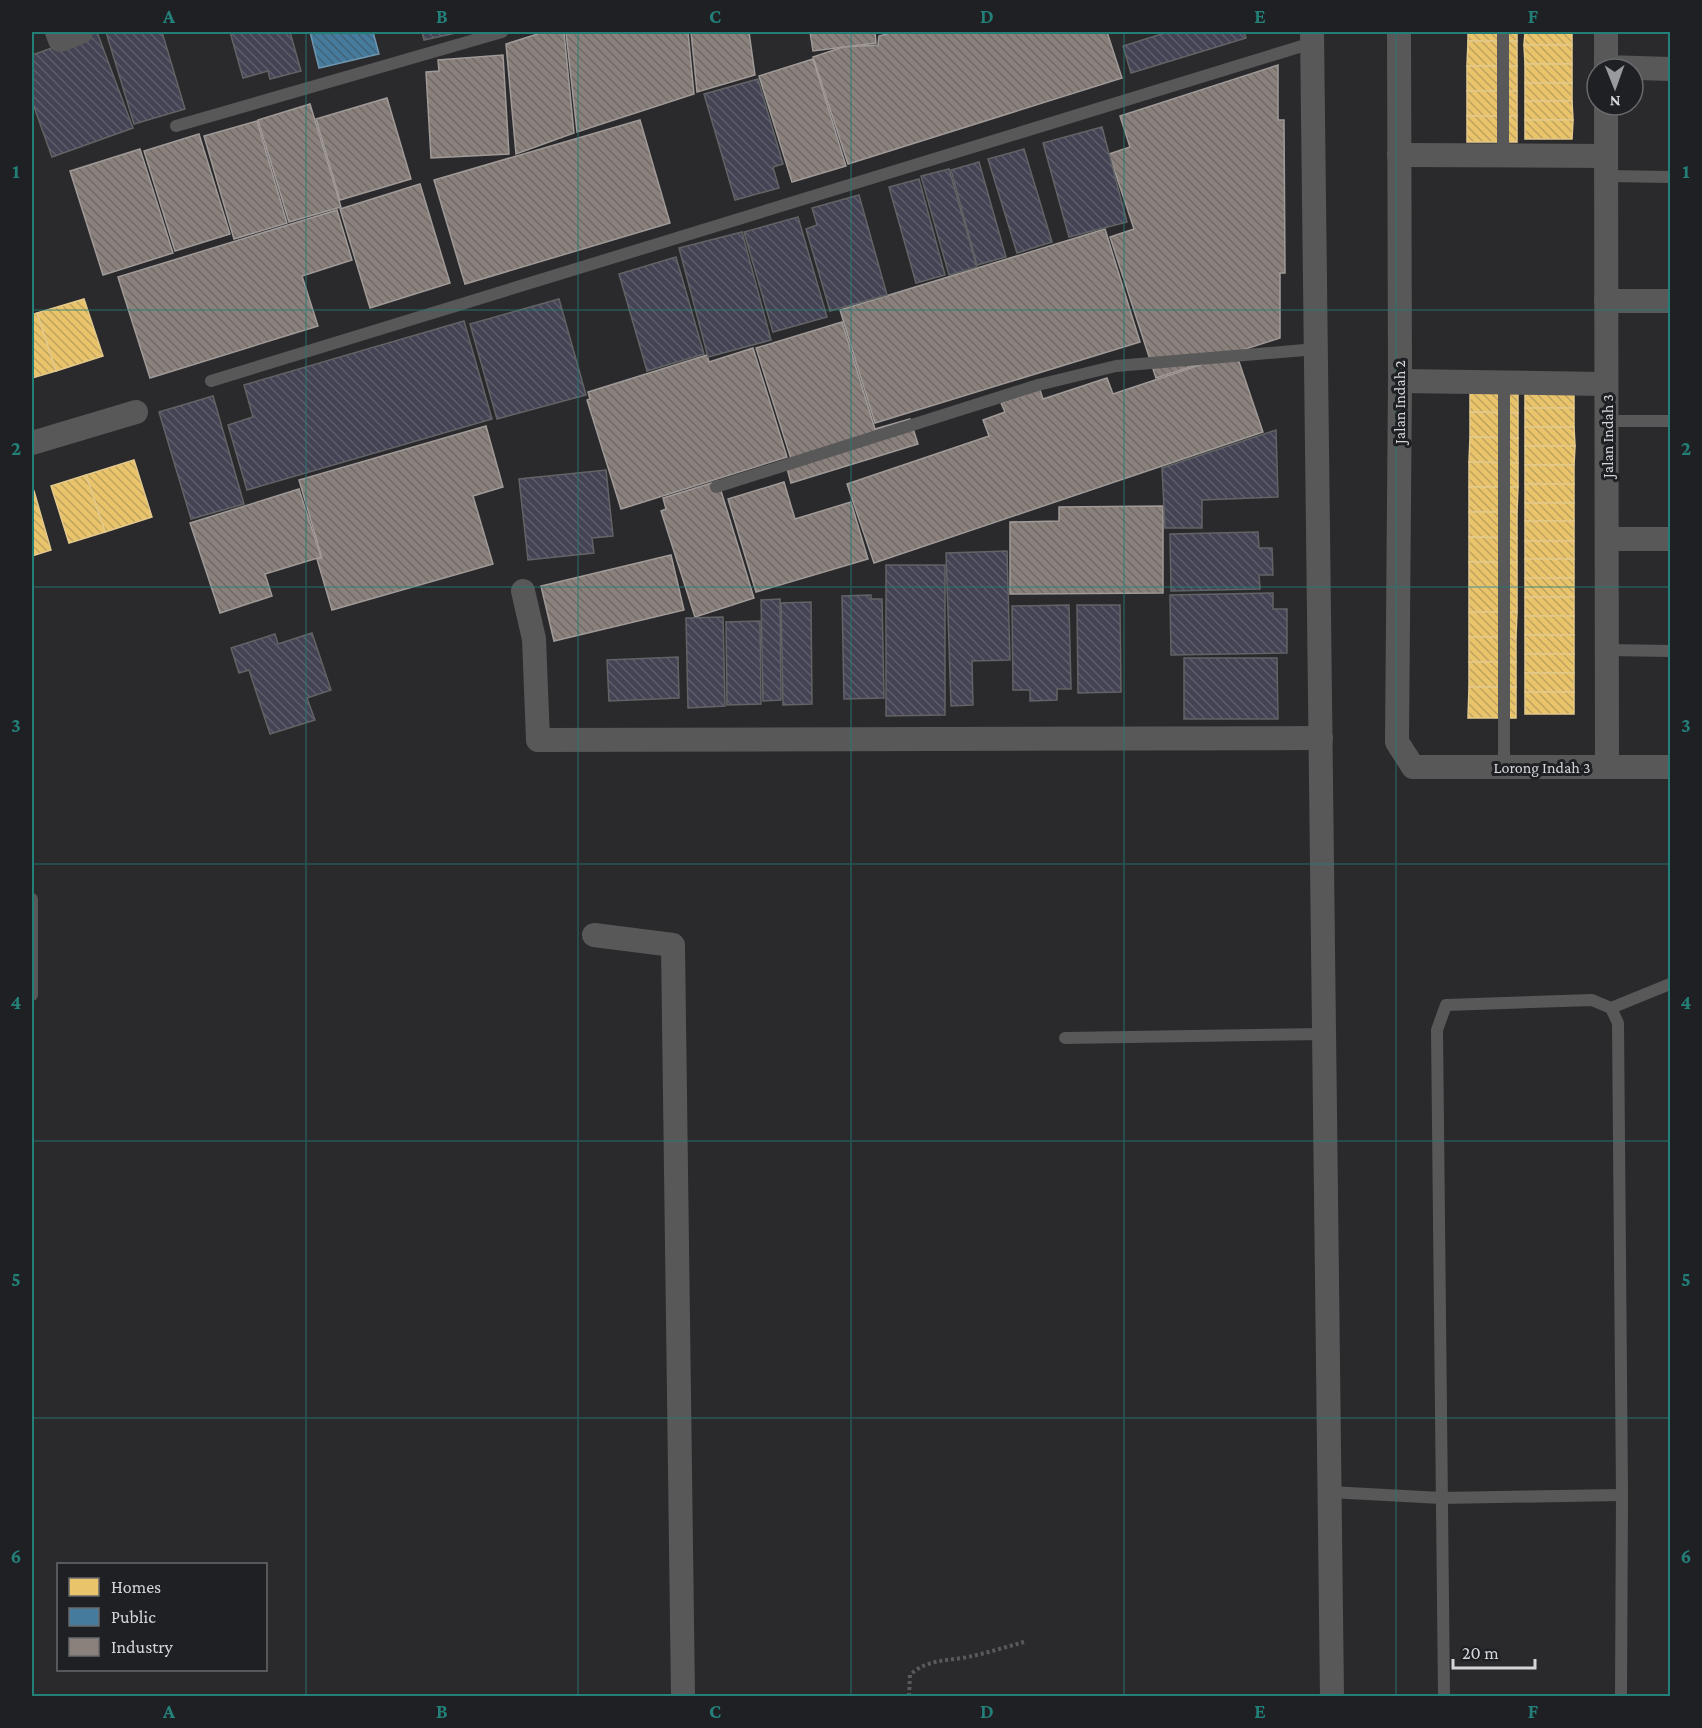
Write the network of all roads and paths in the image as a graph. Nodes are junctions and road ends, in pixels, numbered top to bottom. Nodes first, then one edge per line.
1 (502, 32) edge
2 (1399, 32) edge
3 (1503, 32) edge
4 (1606, 32) edge
5 (1312, 37) edge
6 (1606, 57) edge
7 (1645, 69) edge
8 (1671, 69) edge
9 (1606, 117) edge
10 (176, 126) dead end
11 (1399, 155) junction
12 (1503, 156) junction
13 (1606, 166) junction
14 (1671, 177) edge
15 (1606, 302) junction
16 (1671, 302) edge
17 (1316, 348) junction
18 (211, 381) dead end
19 (1400, 381) junction
20 (1504, 381) junction
21 (1606, 384) junction
22 (136, 412) dead end
23 (1607, 421) junction
24 (1671, 421) edge
25 (32, 443) edge
26 (716, 487) dead end
27 (1607, 539) junction
28 (1671, 539) edge
29 (523, 591) dead end
30 (1607, 650) junction
31 (1671, 651) edge
32 (1321, 738) junction
33 (1413, 767) joint
34 (1504, 767) junction
35 (1607, 767) junction
36 (1671, 767) edge
37 (32, 899) edge
38 (594, 935) dead end
39 (1671, 984) edge
40 (32, 995) edge
41 (1611, 1008) junction
42 (1324, 1034) junction
43 (1065, 1038) dead end
44 (1330, 1492) junction
45 (1622, 1495) junction
46 (1441, 1498) junction
47 (1024, 1642) dead end
48 (683, 1696) edge
49 (909, 1696) edge
50 (1332, 1696) edge
51 (1444, 1696) edge
52 (1621, 1696) edge

1 - 10 lane
2 - 11 street, Jalan Indah 2
3 - 12 lane
4 - 6 street
5 - 17 street
5 - 18 lane
7 - 8 street
9 - 13 street, Jalan Indah 3
11 - 12 street
11 - 19 street, Jalan Indah 2
12 - 13 street
13 - 14 lane
13 - 15 street, Jalan Indah 3
15 - 16 street
15 - 21 street, Jalan Indah 3
17 - 26 lane
17 - 32 street
19 - 20 street
19 - 33 street, Jalan Indah 2
20 - 21 street
20 - 34 lane
21 - 23 street, Jalan Indah 3
22 - 25 street
23 - 24 lane
23 - 27 street, Jalan Indah 3
27 - 28 street
27 - 30 street, Jalan Indah 3
29 - 32 street
30 - 31 lane
30 - 35 street, Jalan Indah 3
32 - 42 street
33 - 34 street, Lorong Indah 3
34 - 35 street, Lorong Indah 3
35 - 36 street, Lorong Indah 3
37 - 40 lane
38 - 48 street
39 - 41 lane
41 - 45 lane
41 - 46 lane
42 - 43 lane
42 - 44 street
44 - 46 lane
44 - 50 street
45 - 46 lane
45 - 52 lane
46 - 51 lane
47 - 49 path

